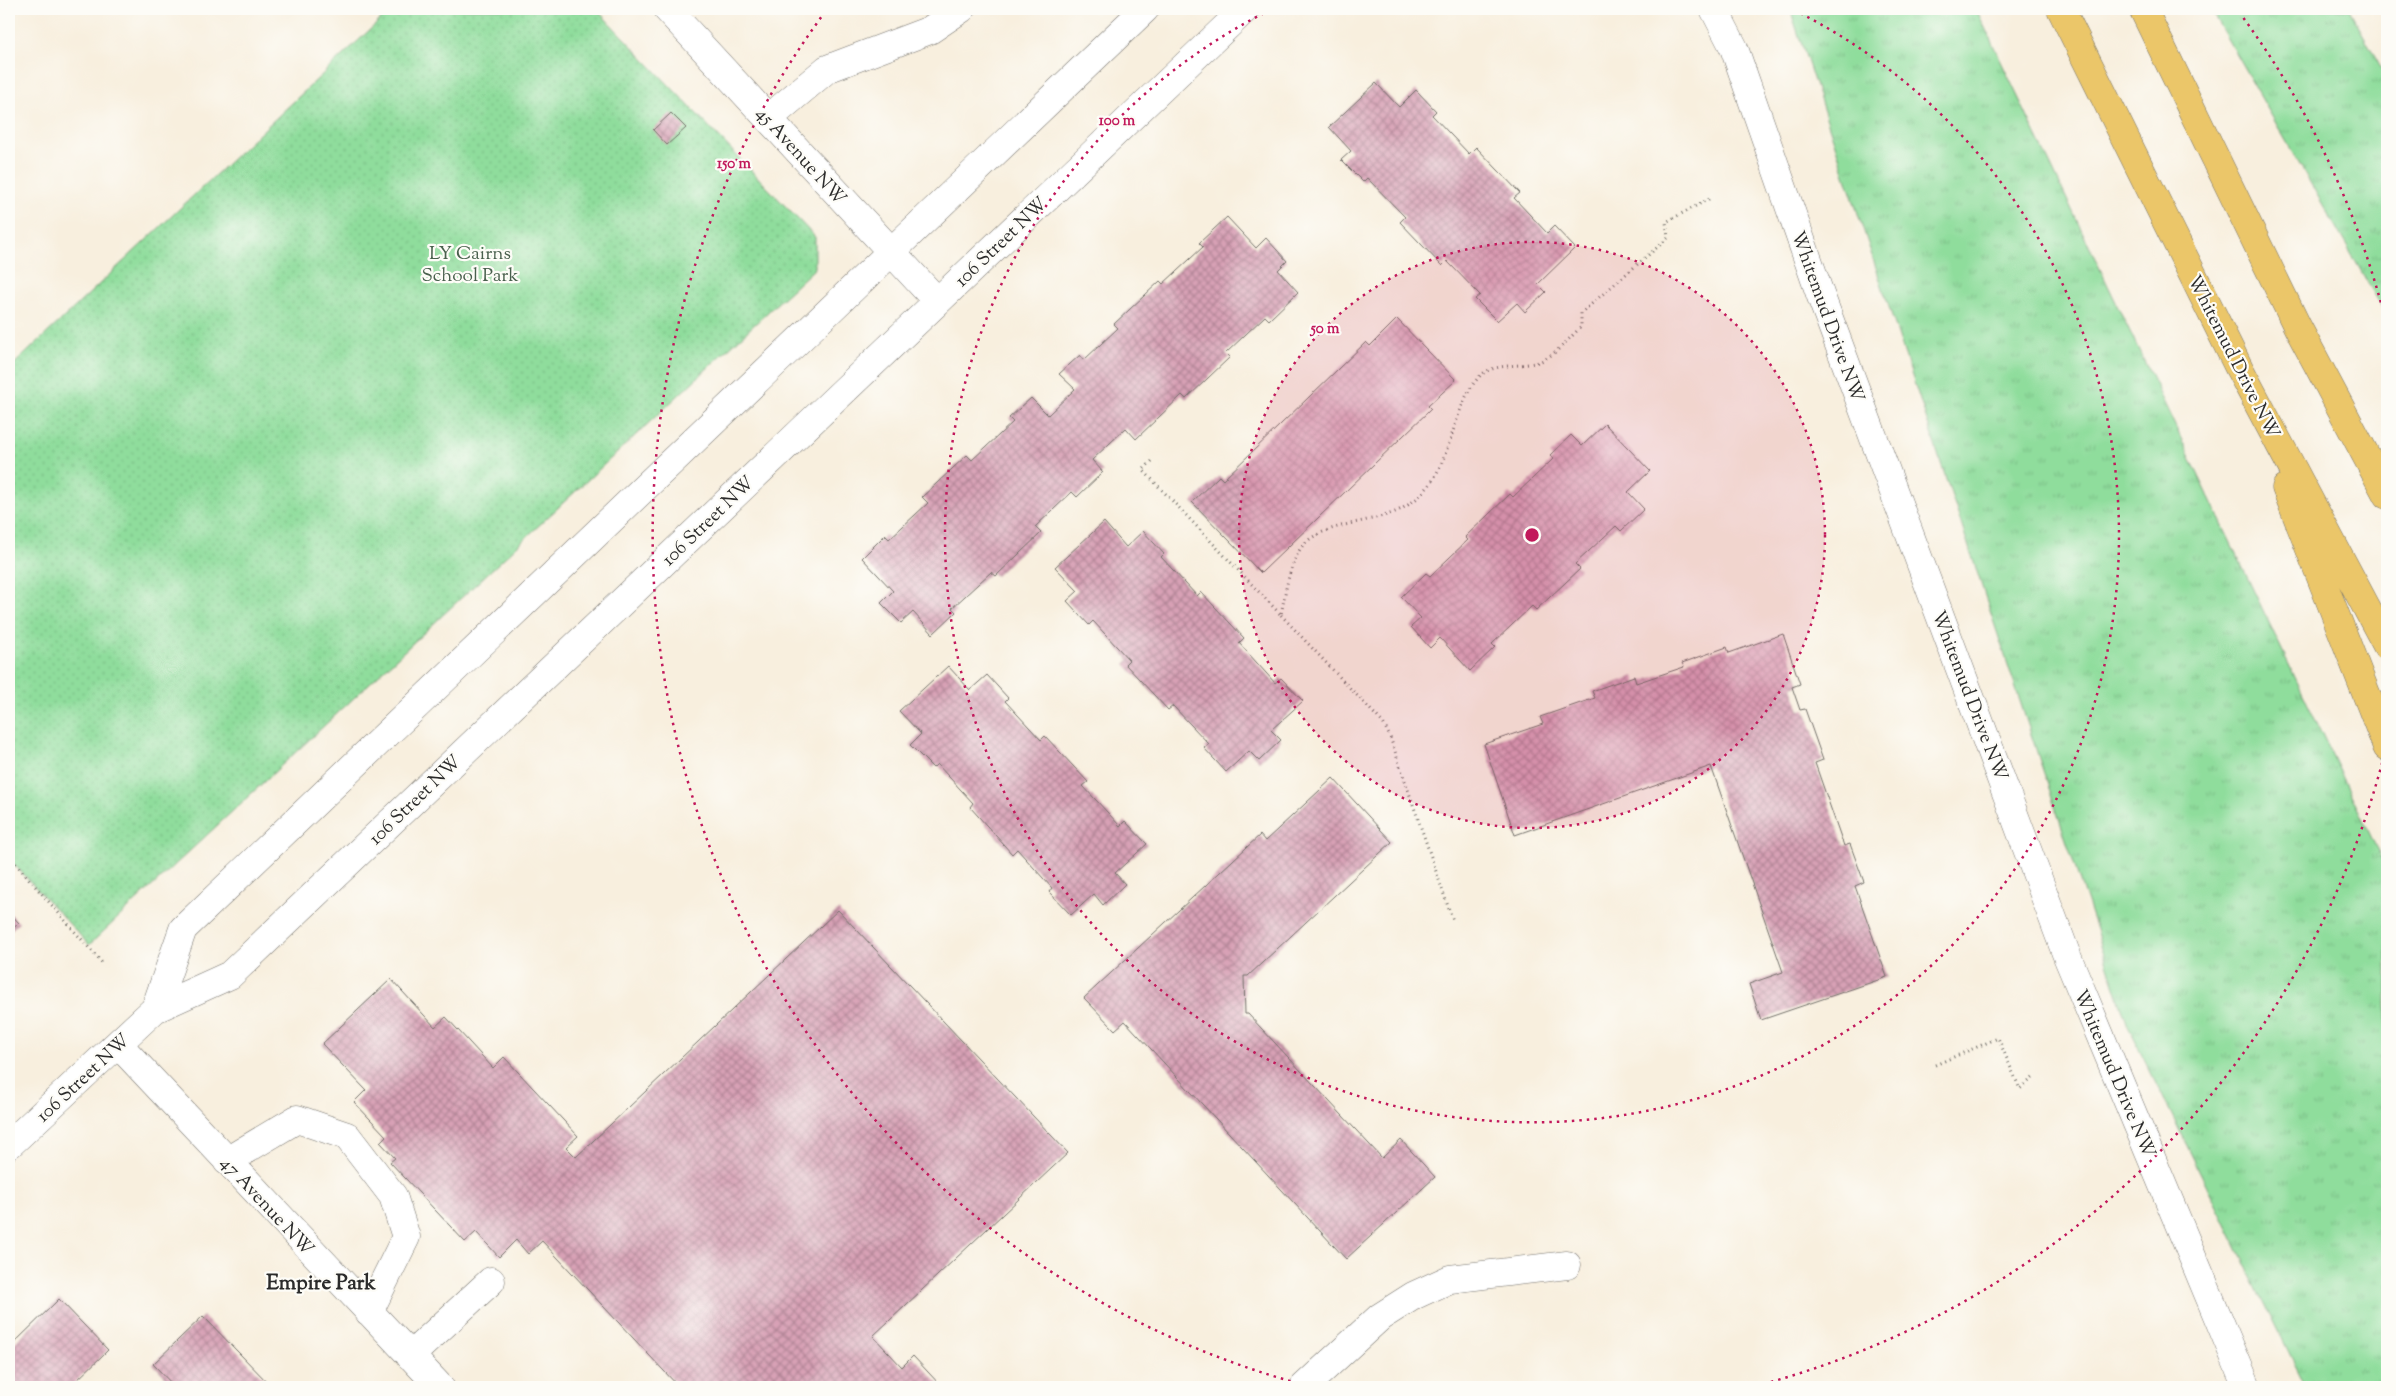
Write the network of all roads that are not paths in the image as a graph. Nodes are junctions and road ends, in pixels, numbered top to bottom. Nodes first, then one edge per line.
1 (667, 9) edge
2 (961, 9) edge
3 (1144, 9) edge
4 (1245, 9) edge
5 (1699, 9) edge
6 (1714, 9) edge
7 (1735, 9) edge
8 (2062, 9) edge
9 (2143, 9) edge
10 (1734, 48) junction
11 (769, 118) junction
12 (890, 250) junction
13 (937, 301) junction
14 (2297, 326) junction
15 (2239, 368) junction
16 (2387, 463) edge
17 (2387, 495) edge
18 (2387, 646) edge
19 (2387, 747) edge
20 (155, 1009) junction
21 (118, 1044) junction
22 (9, 1145) edge
23 (227, 1161) junction
24 (1567, 1265) dead end
25 (491, 1281) dead end
26 (370, 1312) junction
27 (410, 1356) junction
28 (2247, 1384) edge
29 (440, 1387) edge
30 (1304, 1387) edge

1 - 11 street, 45 Avenue NW
2 - 11 street
3 - 12 street, 106 Street NW
4 - 13 street, 106 Street NW
5 - 10 street
6 - 10 street, Whitemud Drive NW
7 - 10 street
8 - 15 highway, Whitemud Drive NW
9 - 14 highway
10 - 28 street, Whitemud Drive NW
11 - 12 street, 45 Avenue NW
12 - 13 street, 45 Avenue NW
12 - 20 street, 106 Street NW
13 - 20 street, 106 Street NW
14 - 16 highway
14 - 17 highway
15 - 18 highway, Whitemud Drive NW
15 - 19 highway
20 - 21 street, 106 Street NW
21 - 22 street, 106 Street NW
21 - 23 street, 47 Avenue NW
23 - 26 street, 47 Avenue NW
23 - 26 street
24 - 30 street
25 - 27 street
26 - 27 street, 47 Avenue NW
27 - 29 street, 47 Avenue NW

